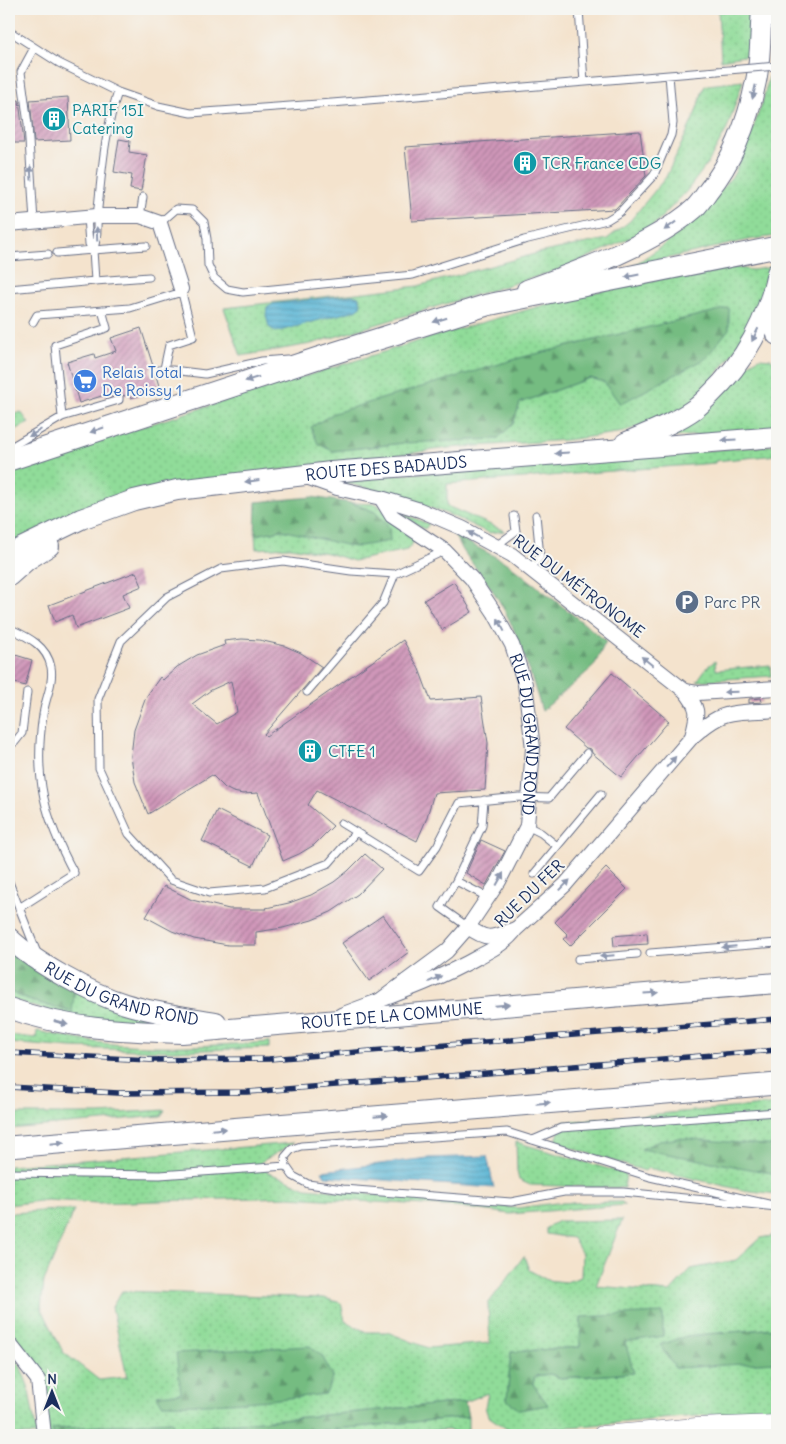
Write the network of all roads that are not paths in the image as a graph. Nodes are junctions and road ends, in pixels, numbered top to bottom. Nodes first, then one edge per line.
1 (579, 9) edge
2 (762, 9) edge
3 (9, 31) edge
4 (34, 48) junction
5 (777, 66) edge
6 (669, 75) junction
7 (584, 82) junction
8 (118, 92) junction
9 (143, 197) dead end
10 (9, 198) edge
11 (140, 216) junction
12 (92, 217) junction
13 (34, 222) junction
14 (160, 223) junction
15 (10, 224) edge
16 (146, 246) dead end
17 (777, 247) edge
18 (93, 250) junction
19 (57, 253) dead end
20 (48, 254) dead end
21 (9, 257) edge
22 (149, 277) dead end
23 (94, 281) junction
24 (776, 282) edge
25 (9, 290) edge
26 (182, 290) junction
27 (487, 305) junction
28 (102, 310) junction
29 (33, 322) dead end
30 (777, 335) edge
31 (318, 358) junction
32 (164, 368) junction
33 (155, 372) dead end
34 (118, 397) dead end
35 (62, 418) junction
36 (777, 436) edge
37 (9, 448) edge
38 (610, 450) junction
39 (9, 460) edge
40 (301, 475) junction
41 (382, 498) junction
42 (102, 510) junction
43 (536, 514) dead end
44 (514, 516) dead end
45 (496, 546) junction
46 (445, 551) junction
47 (9, 554) edge
48 (530, 569) junction
49 (395, 574) junction
50 (9, 576) edge
51 (9, 626) edge
52 (777, 688) edge
53 (685, 691) junction
54 (27, 692) dead end
55 (307, 692) dead end
56 (777, 710) edge
57 (692, 737) junction
58 (9, 745) edge
59 (587, 753) dead end
60 (601, 794) dead end
61 (530, 798) junction
62 (484, 800) junction
63 (342, 823) dead end
64 (528, 826) junction
65 (356, 832) junction
66 (557, 846) junction
67 (534, 874) dead end
68 (456, 881) junction
69 (9, 882) edge
70 (489, 898) junction
71 (19, 908) junction
72 (468, 927) junction
73 (516, 928) junction
74 (9, 938) edge
75 (777, 943) edge
76 (650, 953) dead end
77 (637, 954) dead end
78 (578, 959) dead end
79 (42, 963) junction
80 (777, 983) edge
81 (382, 999) junction
82 (9, 1008) edge
83 (324, 1021) junction
84 (245, 1027) junction
85 (777, 1084) edge
86 (777, 1112) edge
87 (533, 1140) junction
88 (9, 1146) edge
89 (286, 1166) junction
90 (9, 1173) edge
91 (777, 1207) edge
92 (9, 1344) edge
93 (777, 1416) edge
94 (777, 1424) edge
95 (697, 1427) junction
96 (44, 1435) edge
97 (602, 1435) edge

1 - 7 lane
2 -> 27 main road
3 - 4 lane
4 - 8 lane
13 -> 4 lane
5 - 6 lane, bridge
6 - 7 lane
6 - 14 lane
7 - 8 lane
8 - 12 lane
9 - 11 lane
10 - 15 lane
11 - 12 street
11 - 14 street
12 - 13 street
12 - 18 lane
13 - 15 street
14 - 26 street
16 - 18 lane
17 -> 27 main road
18 - 19 lane
18 - 23 lane
20 - 21 lane
22 - 23 lane
23 - 25 lane
24 - 30 main road
24 -> 38 main road
26 - 28 lane
26 - 32 lane
27 -> 31 main road
28 - 29 lane
28 - 35 lane
31 - 32 lane
31 -> 39 main road
32 - 33 lane
34 - 35 lane
35 -> 37 lane
36 -> 38 main road, ROUTE DES BADAUDS
38 -> 40 main road, ROUTE DES BADAUDS
40 - 41 street, RUE DU MÉTRONOME
40 -> 42 main road, ROUTE DES BADAUDS
45 -> 41 street, RUE DU MÉTRONOME
41 - 46 street, RUE DU GRAND ROND
42 - 47 main road, ROUTE DES BADAUDS
42 - 50 main road
43 - 48 lane
44 - 45 lane
45 - 48 street, RUE DU MÉTRONOME
46 - 49 lane
61 -> 46 street, RUE DU GRAND ROND
53 -> 48 street, RUE DU MÉTRONOME
49 - 55 lane
49 - 65 lane
51 - 71 lane
52 -> 53 street
53 - 57 street, RUE DU MÉTRONOME
54 - 58 lane
56 - 57 street, RUE DU FER
73 -> 57 street, RUE DU FER
59 - 61 lane
60 - 66 lane
61 - 62 lane
61 - 64 street, RUE DU GRAND ROND
62 - 65 lane
62 - 68 lane
63 - 65 lane
64 - 66 lane
70 -> 64 street, RUE DU GRAND ROND
66 - 67 lane
68 - 70 lane
68 - 72 lane
69 - 71 lane
70 - 72 street, RUE DU GRAND ROND
71 - 79 lane
72 - 73 street
72 - 81 street, RUE DU GRAND ROND
81 -> 73 street, RUE DU FER
74 - 79 main road, RUE DU GRAND ROND
75 -> 76 lane
77 -> 78 lane
79 - 84 main road, RUE DU GRAND ROND
83 -> 80 main road, ROUTE DE LA COMMUNE
81 - 83 street, RUE DU FER
82 -> 84 main road, ROUTE DE LA COMMUNE
83 - 84 main road, ROUTE DE LA COMMUNE
88 -> 85 main road
86 - 87 lane
87 - 89 lane
87 - 91 lane
89 - 90 lane
89 - 91 lane
92 - 96 street
93 - 95 street
94 - 95 street
95 - 97 street

